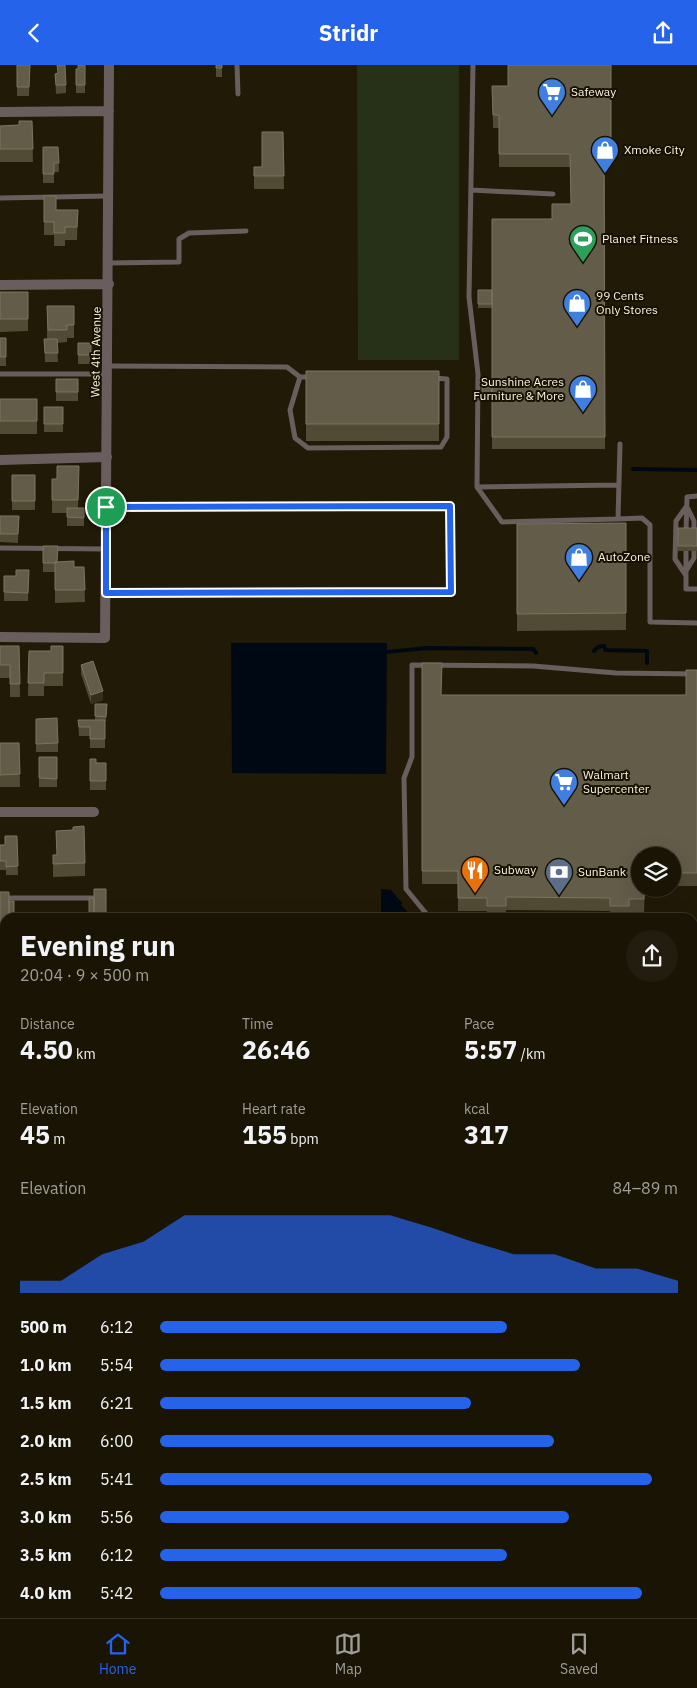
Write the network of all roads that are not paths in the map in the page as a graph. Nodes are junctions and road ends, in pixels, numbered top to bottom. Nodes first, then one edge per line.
1 (109, 65) edge
2 (237, 65) edge
3 (473, 65) edge
4 (238, 94) dead end
5 (109, 111) junction
6 (0, 112) edge
7 (471, 190) junction
8 (553, 194) dead end
9 (108, 196) junction
10 (0, 198) edge
11 (246, 231) dead end
12 (109, 263) junction
13 (109, 284) junction
14 (0, 285) edge
15 (108, 370) junction
16 (0, 374) edge
17 (300, 377) junction
18 (319, 377) edge
19 (427, 378) edge
20 (620, 444) dead end
21 (107, 457) junction
22 (0, 460) edge
23 (617, 485) junction
24 (477, 487) junction
25 (697, 496) edge
26 (106, 507) junction
27 (686, 507) junction
28 (618, 519) junction
29 (686, 532) edge
30 (694, 532) edge
31 (0, 549) edge
32 (106, 549) junction
33 (686, 551) edge
34 (694, 551) edge
35 (685, 574) junction
36 (697, 589) edge
37 (106, 593) junction
38 (697, 623) edge
39 (0, 637) edge
40 (697, 674) edge
41 (0, 812) edge
42 (94, 812) dead end
43 (0, 898) edge
44 (101, 898) edge
45 (426, 913) edge

1 - 5 street, West 4th Avenue
2 - 4 lane
3 - 7 lane
5 - 6 street
5 - 9 street, West 4th Avenue
7 - 8 lane
7 - 24 lane
9 - 10 lane
9 - 12 street, West 4th Avenue
11 - 12 lane
12 - 13 street, West 4th Avenue
13 - 14 street
13 - 15 street, West 4th Avenue
15 - 16 lane
15 - 17 lane
15 - 21 street, West 4th Avenue
17 - 18 lane
17 - 19 lane
20 - 23 lane
21 - 22 street
21 - 26 street, West 4th Avenue
23 - 24 lane
23 - 28 lane
24 - 28 lane
25 - 27 lane
26 - 32 street, West 4th Avenue
26 - 37 lane
27 - 29 lane
27 - 30 lane
27 - 35 lane
28 - 38 lane
31 - 32 lane
32 - 37 street, West 4th Avenue
33 - 35 lane
34 - 35 lane
35 - 36 lane
37 - 39 street, West 4th Avenue
40 - 45 lane
41 - 42 street
43 - 44 lane

